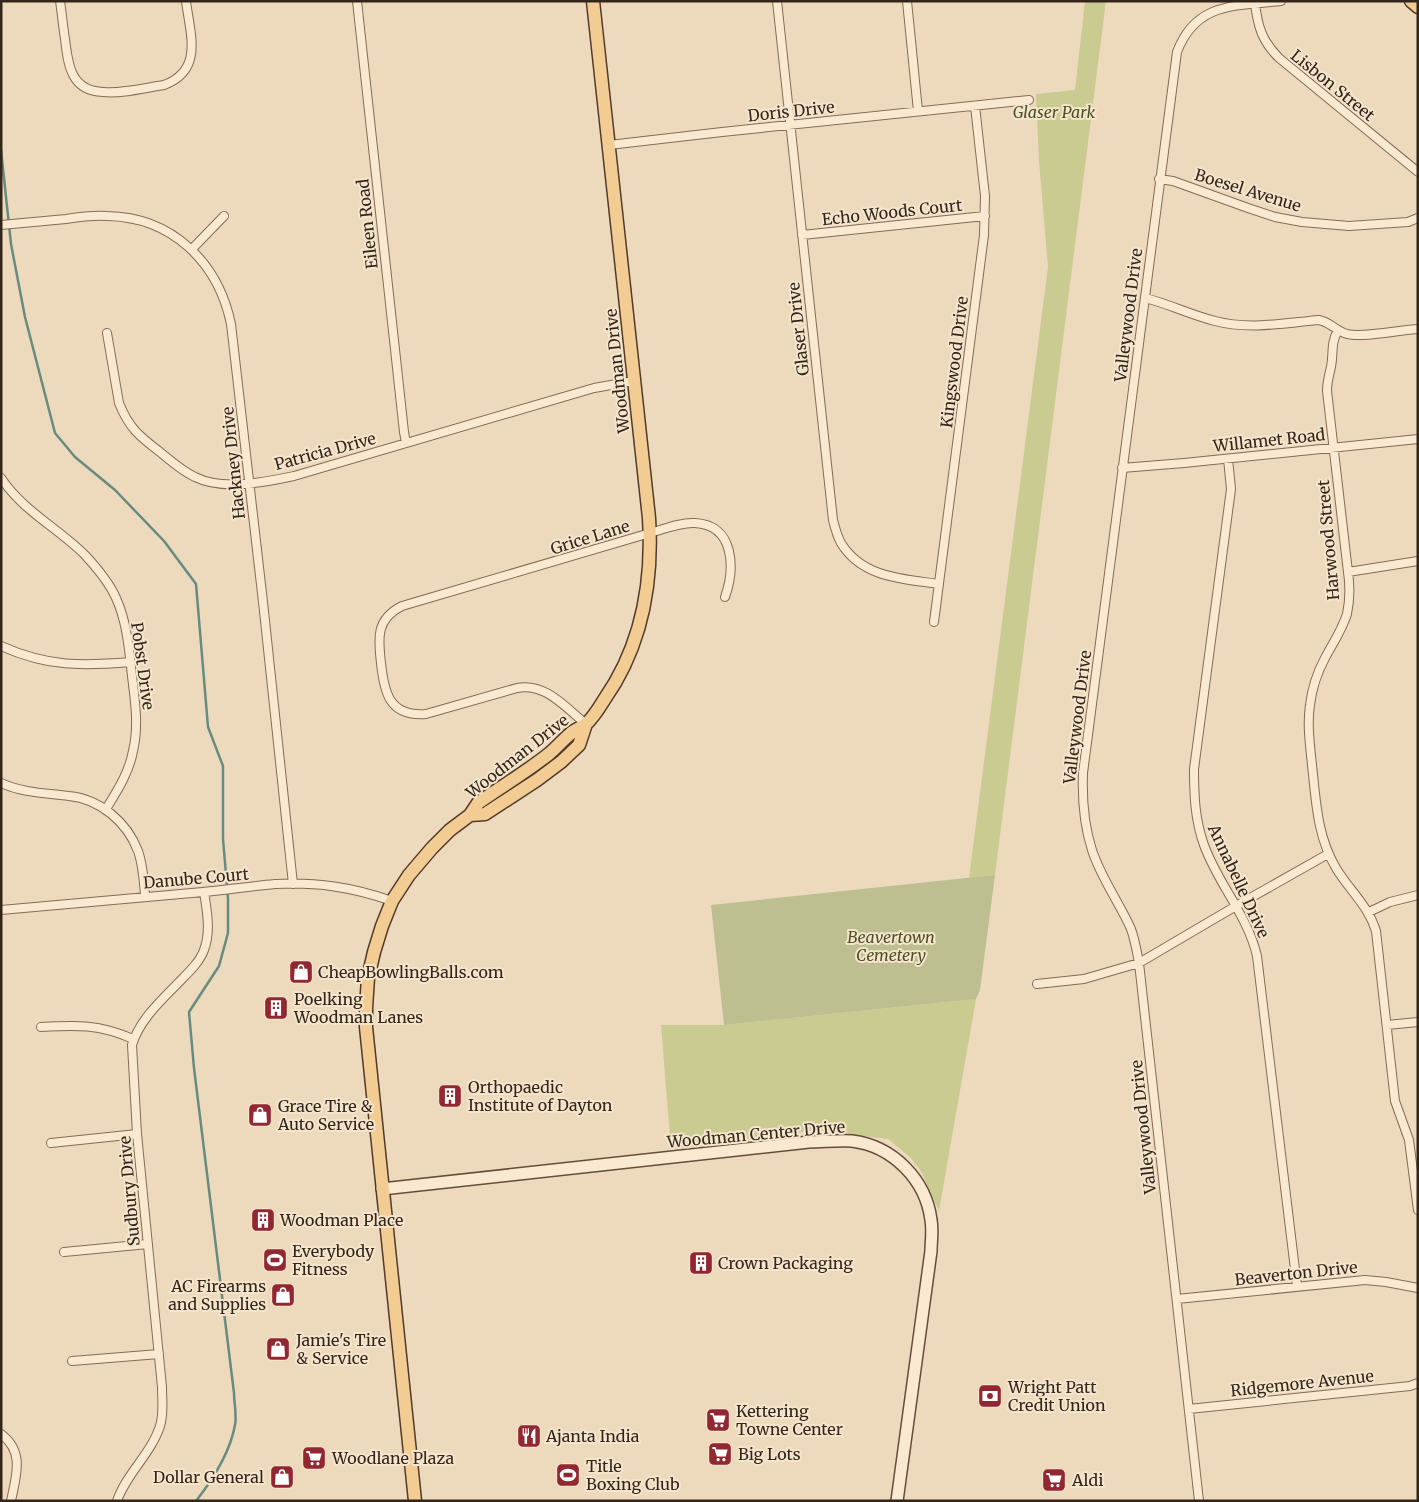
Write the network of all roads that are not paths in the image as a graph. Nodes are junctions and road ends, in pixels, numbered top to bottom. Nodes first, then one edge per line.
1 (60, 1) edge
2 (186, 1) edge
3 (357, 1) edge
4 (593, 1) edge
5 (778, 1) edge
6 (907, 1) edge
7 (1281, 1) edge
8 (1411, 1) edge
9 (1254, 4) junction
10 (1418, 7) edge
11 (1029, 100) dead end
12 (975, 106) junction
13 (918, 111) junction
14 (790, 126) junction
15 (609, 145) junction
16 (1418, 172) edge
17 (1160, 179) junction
18 (224, 216) dead end
19 (985, 216) junction
20 (1418, 218) edge
21 (1, 225) edge
22 (802, 235) junction
23 (192, 249) junction
24 (1145, 298) junction
25 (1418, 329) edge
26 (1338, 330) junction
27 (107, 333) dead end
28 (634, 381) junction
29 (1418, 439) edge
30 (406, 443) junction
31 (1333, 448) junction
32 (1228, 459) junction
33 (1122, 468) junction
34 (1, 478) edge
35 (250, 483) junction
36 (650, 533) junction
37 (1418, 561) edge
38 (1348, 572) junction
39 (939, 584) junction
40 (725, 596) dead end
41 (934, 622) dead end
42 (1, 646) edge
43 (131, 662) junction
44 (586, 724) junction
45 (1, 783) edge
46 (106, 809) junction
47 (1328, 854) junction
48 (293, 884) junction
49 (204, 892) junction
50 (1418, 895) edge
51 (145, 896) junction
52 (392, 900) junction
53 (1236, 906) junction
54 (1, 910) edge
55 (1369, 912) junction
56 (1139, 963) junction
57 (1037, 984) dead end
58 (1418, 1022) edge
59 (1387, 1025) junction
60 (41, 1028) dead end
61 (134, 1039) junction
62 (138, 1134) junction
63 (51, 1143) dead end
64 (382, 1189) junction
65 (1418, 1210) edge
66 (148, 1244) junction
67 (64, 1252) dead end
68 (1297, 1286) junction
69 (1418, 1288) edge
70 (1177, 1299) junction
71 (159, 1354) junction
72 (72, 1361) dead end
73 (1418, 1383) edge
74 (1189, 1409) junction
75 (1, 1434) edge
76 (11, 1501) edge
77 (117, 1501) edge
78 (415, 1501) edge
79 (897, 1501) edge
80 (1199, 1501) edge

1 - 2 street
3 - 30 street, Eileen Road
4 - 15 main road, Woodman Drive
5 - 14 street, Glaser Drive
6 - 13 street
7 - 9 street, Valleywood Drive
8 - 10 main road
9 - 16 street, Lisbon Street
9 - 17 street, Valleywood Drive
11 - 12 street, Doris Drive
12 - 13 street, Doris Drive
12 - 19 street, Kingswood Drive
13 - 14 street, Doris Drive
14 - 15 street, Doris Drive
14 - 22 street, Glaser Drive
15 - 28 main road, Woodman Drive
17 - 20 street, Boesel Avenue
17 - 24 street, Valleywood Drive
18 - 23 street
19 - 22 street, Echo Woods Court
19 - 39 street, Kingswood Drive
21 - 23 street, Hackney Drive
22 - 39 street, Glaser Drive
23 - 35 street, Hackney Drive
24 - 26 street
24 - 33 street, Valleywood Drive
25 - 26 street
26 - 31 street, Harwood Street
27 - 35 street, Patricia Drive
28 - 30 street, Patricia Drive
28 - 36 main road, Woodman Drive
29 - 31 street, Willamet Road
30 - 35 street, Patricia Drive
31 - 32 street, Willamet Road
31 - 38 street, Harwood Street
32 - 33 street, Willamet Road
32 - 53 street, Annabelle Drive
33 - 56 street, Valleywood Drive
34 - 43 street, Pobst Drive
35 - 48 street, Hackney Drive
36 - 40 street, Grice Lane
36 - 44 main road, Woodman Drive
36 - 44 street, Grice Lane
37 - 38 street
38 - 47 street, Harwood Street
39 - 41 street, Kingswood Drive
42 - 43 street
43 - 46 street, Pobst Drive
44 - 52 main road, Woodman Drive
45 - 46 street
46 - 51 street
47 - 53 street
47 - 55 street, Harwood Street
48 - 49 street, Danube Court
48 - 52 street, Danube Court
49 - 51 street, Danube Court
49 - 61 street, Sudbury Drive
50 - 55 street
51 - 54 street, Danube Court
52 - 64 main road, Woodman Drive
53 - 56 street
53 - 68 street, Annabelle Drive
55 - 59 street, Harwood Street
56 - 57 street
56 - 70 street, Valleywood Drive
58 - 59 street
59 - 65 street
60 - 61 street
61 - 62 street, Sudbury Drive
62 - 63 street
62 - 66 street, Sudbury Drive
64 - 78 main road, Woodman Drive
64 - 79 street, Woodman Center Drive
66 - 67 street
66 - 71 street, Sudbury Drive
68 - 69 street, Beaverton Drive
68 - 70 street, Beaverton Drive
70 - 74 street, Valleywood Drive
71 - 72 street
71 - 77 street, Sudbury Drive
73 - 74 street, Ridgemore Avenue
74 - 80 street, Valleywood Drive
75 - 76 street

